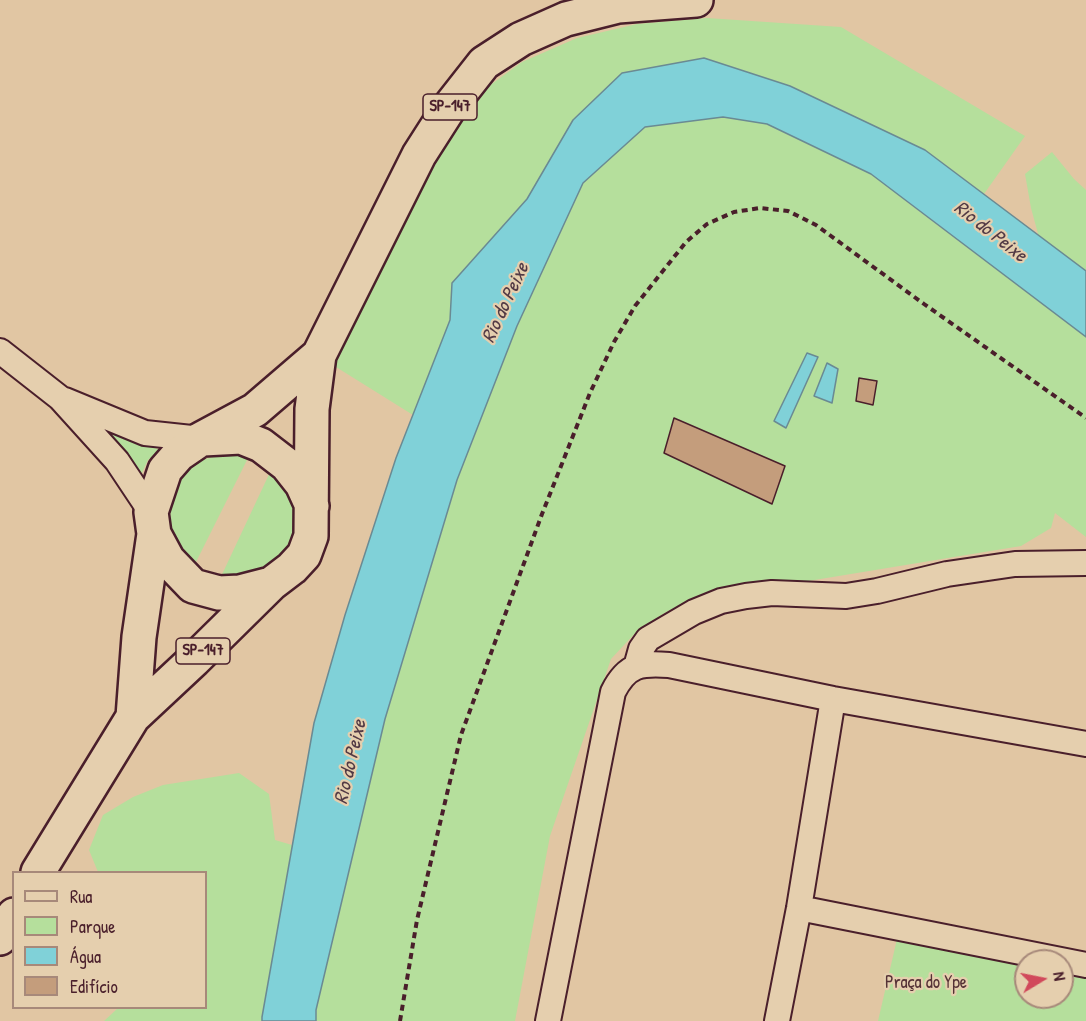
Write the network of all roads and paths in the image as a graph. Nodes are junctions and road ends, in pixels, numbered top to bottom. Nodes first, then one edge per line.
1 (696, 0) edge
2 (0, 351) edge
3 (319, 355) junction
4 (60, 398) junction
5 (1086, 418) edge
6 (201, 439) junction
7 (312, 507) junction
8 (153, 523) junction
9 (1086, 563) edge
10 (270, 584) junction
11 (636, 667) junction
12 (833, 699) junction
13 (133, 717) junction
14 (1086, 744) edge
15 (39, 871) edge
16 (799, 908) junction
17 (12, 918) edge
18 (0, 938) edge
19 (1086, 965) edge
20 (400, 1021) edge
21 (548, 1021) edge
22 (777, 1021) edge

1 - 3 main road, SP-147
2 - 4 street
3 - 6 main road, SP-147
3 - 7 main road, SP-147
4 - 6 street
4 - 8 street
5 - 20 path
6 - 7 main road
6 - 8 main road
7 - 10 main road
8 - 10 main road
8 - 13 main road, SP-147
9 - 11 street
10 - 13 main road, SP-147
11 - 12 street
11 - 21 street
12 - 14 street
12 - 16 street
13 - 15 main road, SP-147
16 - 19 street
16 - 22 street
17 - 18 main road

